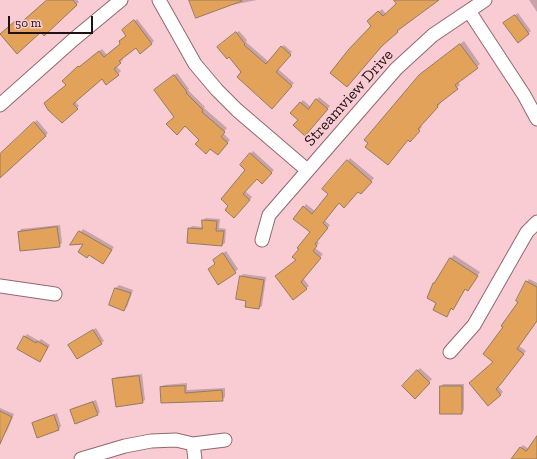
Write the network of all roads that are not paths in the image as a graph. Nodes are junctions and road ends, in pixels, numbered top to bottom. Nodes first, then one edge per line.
1 (122, 0) edge
2 (159, 0) edge
3 (485, 0) edge
4 (469, 11) junction
5 (0, 105) edge
6 (537, 119) edge
7 (307, 170) junction
8 (537, 222) edge
9 (262, 240) dead end
10 (0, 286) edge
11 (55, 294) dead end
12 (450, 352) dead end
13 (225, 440) dead end
14 (193, 444) junction
15 (81, 459) edge
16 (195, 459) edge

1 - 5 street
2 - 7 street
3 - 4 street, Streamview Drive
4 - 6 street
4 - 7 street, Streamview Drive
7 - 9 street, Streamview Drive
8 - 12 street
10 - 11 street
13 - 14 street
14 - 15 street
14 - 16 street

